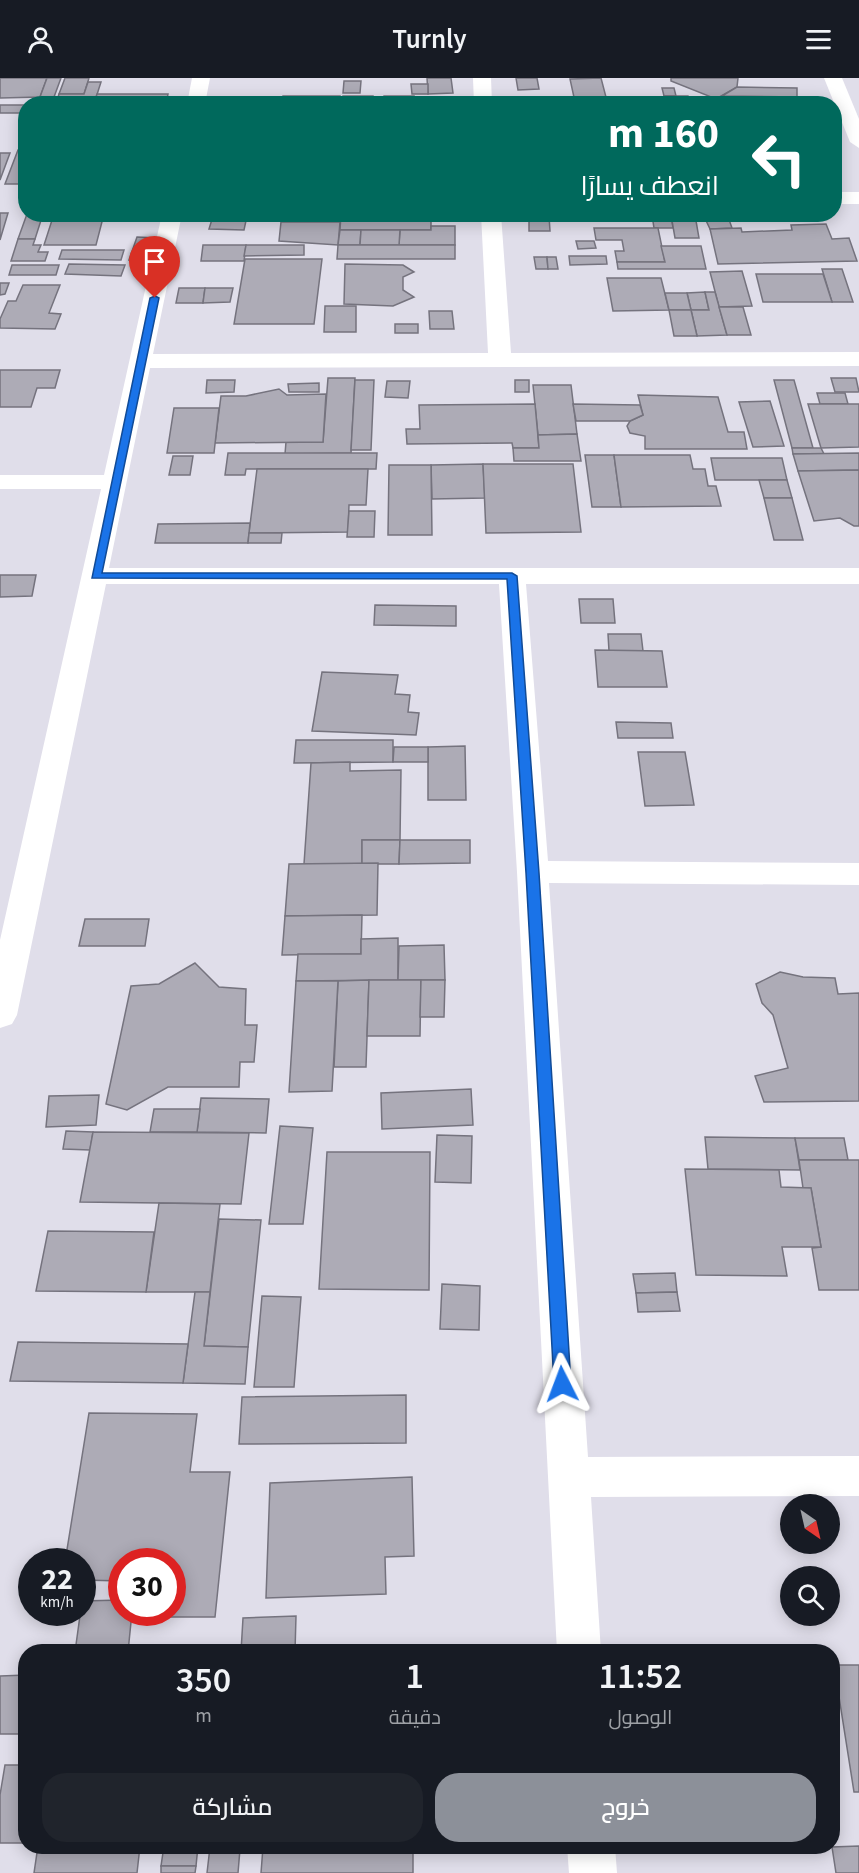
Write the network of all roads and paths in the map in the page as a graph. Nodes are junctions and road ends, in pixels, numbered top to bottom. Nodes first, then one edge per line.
1 (201, 78) edge
2 (482, 78) edge
3 (833, 78) edge
4 (198, 96) edge
5 (483, 96) edge
6 (840, 96) edge
7 (842, 100) edge
8 (859, 142) edge
9 (842, 198) edge
10 (859, 198) edge
11 (170, 222) edge
12 (491, 222) edge
13 (859, 359) edge
14 (500, 360) junction
15 (142, 361) junction
16 (0, 482) edge
17 (116, 482) junction
18 (96, 576) junction
19 (512, 576) junction
20 (859, 576) edge
21 (533, 873) junction
22 (859, 874) edge
23 (0, 1015) edge
24 (859, 1476) edge
25 (568, 1477) junction
26 (578, 1644) edge
27 (591, 1854) edge
28 (592, 1873) edge

1 - 4 street
2 - 5 street
3 - 6 street
7 - 8 street
9 - 10 street
11 - 15 street
12 - 14 street
13 - 14 street
14 - 15 street
15 - 17 street
16 - 17 street
17 - 18 street
18 - 19 street
18 - 23 street
19 - 20 street
19 - 21 street
21 - 22 street
21 - 25 street
24 - 25 street
25 - 26 street
27 - 28 street

